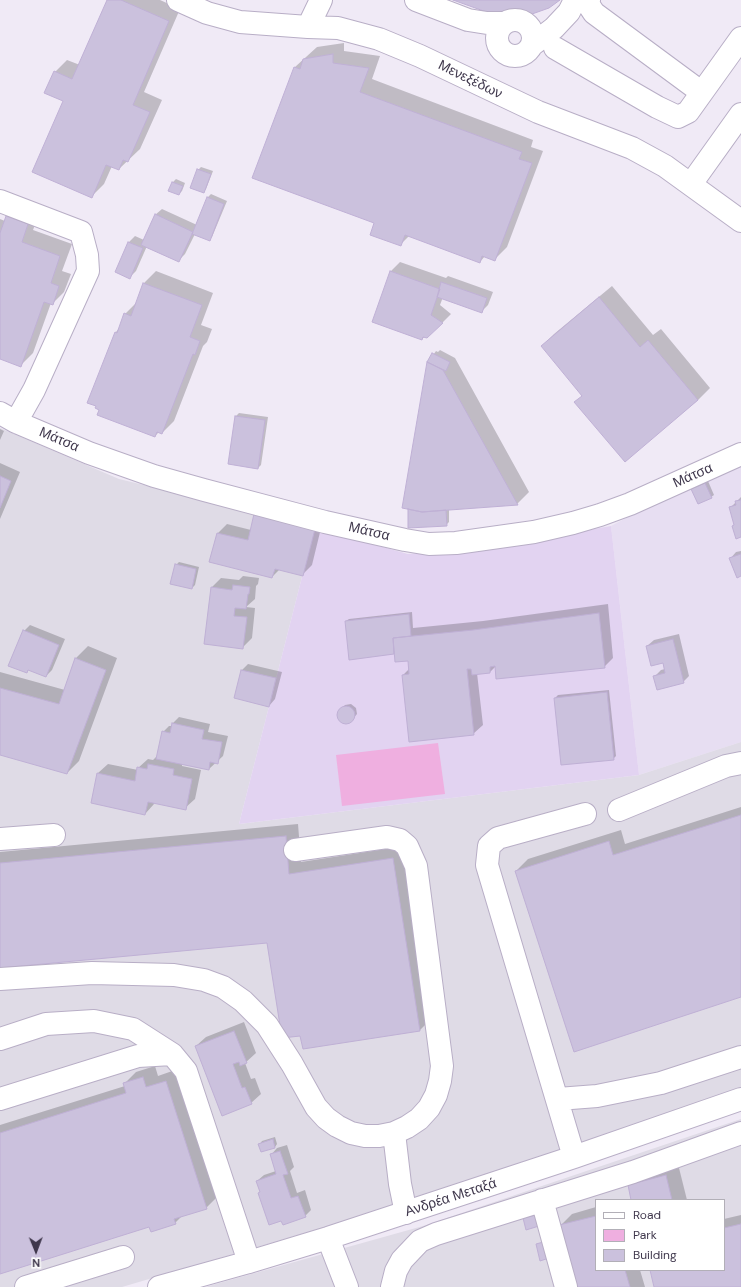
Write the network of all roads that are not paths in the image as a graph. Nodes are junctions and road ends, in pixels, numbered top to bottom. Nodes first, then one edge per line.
1 (178, 0) edge
2 (321, 0) edge
3 (416, 0) edge
4 (575, 0) edge
5 (589, 0) edge
6 (513, 22) junction
7 (308, 27) junction
8 (741, 38) edge
9 (532, 45) junction
10 (555, 48) dead end
11 (702, 92) junction
12 (741, 114) edge
13 (691, 184) junction
14 (0, 201) edge
15 (741, 221) edge
16 (8, 418) edge
17 (741, 454) edge
18 (741, 763) edge
19 (619, 810) dead end
20 (585, 814) dead end
21 (54, 835) dead end
22 (0, 839) edge
23 (295, 850) dead end
24 (0, 979) edge
25 (0, 1039) edge
26 (172, 1054) junction
27 (741, 1057) edge
28 (0, 1099) edge
29 (558, 1099) junction
30 (741, 1099) edge
31 (394, 1133) junction
32 (741, 1133) edge
33 (574, 1157) junction
34 (542, 1200) junction
35 (406, 1213) junction
36 (328, 1238) junction
37 (123, 1257) dead end
38 (249, 1262) junction
39 (26, 1287) edge
40 (159, 1287) edge
41 (347, 1287) edge
42 (392, 1287) edge
43 (566, 1287) edge

1 - 7 street, Μενεξέδων
2 - 7 street
3 - 6 street
4 - 6 street
4 - 9 street
5 - 11 street
6 - 9 street
6 - 9 street
7 - 13 street, Μενεξέδων
8 - 11 street
10 - 11 street
12 - 13 street
13 - 15 street, Μενεξέδων
14 - 16 street
16 - 17 street, Μάτσα
18 - 19 street
20 - 29 street
21 - 22 street
23 - 31 street
24 - 31 street
25 - 26 street
26 - 28 street
26 - 38 street
27 - 29 street
29 - 33 street
30 - 33 street, Ανδρέα Μεταξά
31 - 35 street
32 - 34 street
33 - 35 street, Ανδρέα Μεταξά
34 - 42 street
34 - 43 street
35 - 36 street, Ανδρέα Μεταξά
36 - 38 street, Ανδρέα Μεταξά
36 - 41 street
37 - 39 street
38 - 40 street, Ανδρέα Μεταξά

